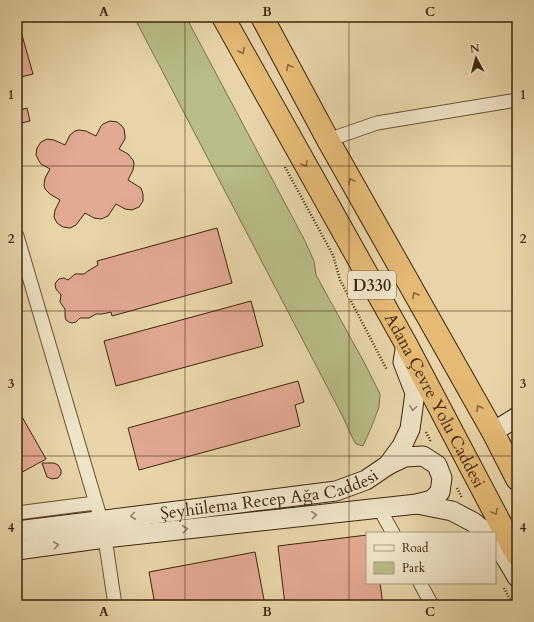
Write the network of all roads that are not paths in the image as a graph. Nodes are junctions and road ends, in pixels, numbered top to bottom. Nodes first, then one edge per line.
1 (222, 17) edge
2 (262, 17) edge
3 (517, 100) edge
4 (328, 140) junction
5 (17, 236) edge
6 (406, 344) junction
7 (517, 417) edge
8 (492, 432) junction
9 (388, 465) junction
10 (517, 479) edge
11 (417, 504) junction
12 (380, 508) junction
13 (17, 513) edge
14 (100, 520) junction
15 (17, 531) edge
16 (392, 532) edge
17 (486, 532) edge
18 (496, 542) edge
19 (17, 550) edge
20 (517, 555) edge
21 (517, 577) edge
22 (421, 584) edge
23 (115, 605) edge
24 (432, 605) edge

1 -> 6 highway, Adana Çevre Yolu Caddesi / D330
4 -> 2 highway, Adana Çevre Yolu Caddesi / D330
3 - 4 street
8 -> 4 highway, Adana Çevre Yolu Caddesi / D330
5 - 14 street
6 -> 9 street, Şeyhülema Recep Ağa Caddesi
6 -> 20 highway, Adana Çevre Yolu Caddesi / D330
7 - 8 street
8 - 10 highway, Adana Çevre Yolu Caddesi / D330
9 - 11 street
9 -> 14 street, Şeyhülema Recep Ağa Caddesi
11 - 12 street, Şeyhülema Recep Ağa Caddesi
11 - 17 street, Şeyhülema Recep Ağa Caddesi
14 -> 12 street, Şeyhülema Recep Ağa Caddesi
12 - 16 street
13 - 14 street
14 - 15 street, Şeyhülema Recep Ağa Caddesi
19 -> 14 street, Şeyhülema Recep Ağa Caddesi
14 - 23 street
18 - 21 street
22 - 24 street

